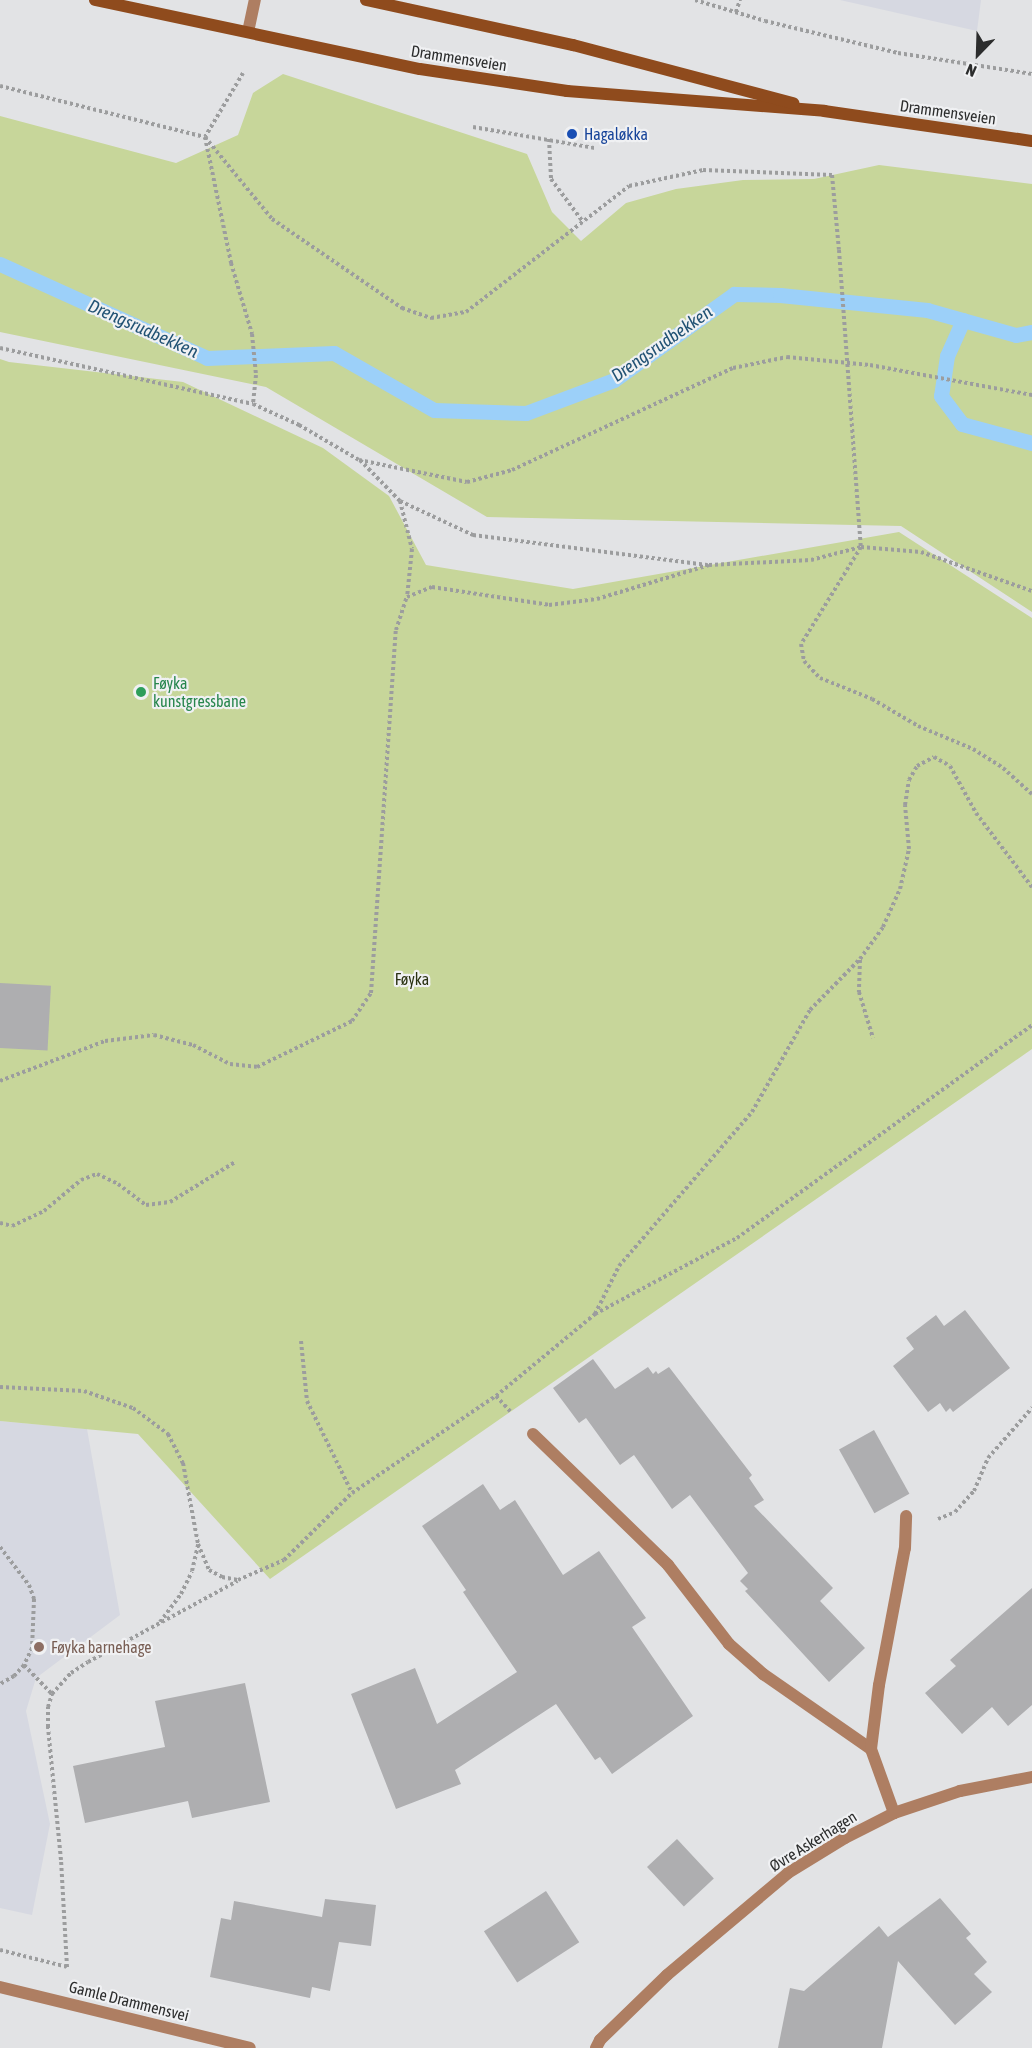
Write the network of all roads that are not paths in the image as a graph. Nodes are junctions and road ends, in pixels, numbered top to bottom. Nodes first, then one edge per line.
1 (95, 0) edge
2 (255, 0) edge
3 (366, 0) edge
4 (248, 33) junction
5 (824, 111) junction
6 (1032, 141) edge
7 (532, 1434) dead end
8 (906, 1516) dead end
9 (871, 1749) junction
10 (1032, 1776) edge
11 (894, 1813) junction
12 (0, 1987) edge
13 (250, 2048) edge
14 (596, 2048) edge

1 - 4 main road, Drammensveien
2 - 4 street
3 - 5 main road, Drammensveien
4 - 5 main road, Drammensveien
5 - 6 main road, Drammensveien
7 - 9 street
8 - 9 street
9 - 11 street
10 - 11 street, Øvre Askerhagen
11 - 14 street, Øvre Askerhagen
12 - 13 street, Gamle Drammensvei

